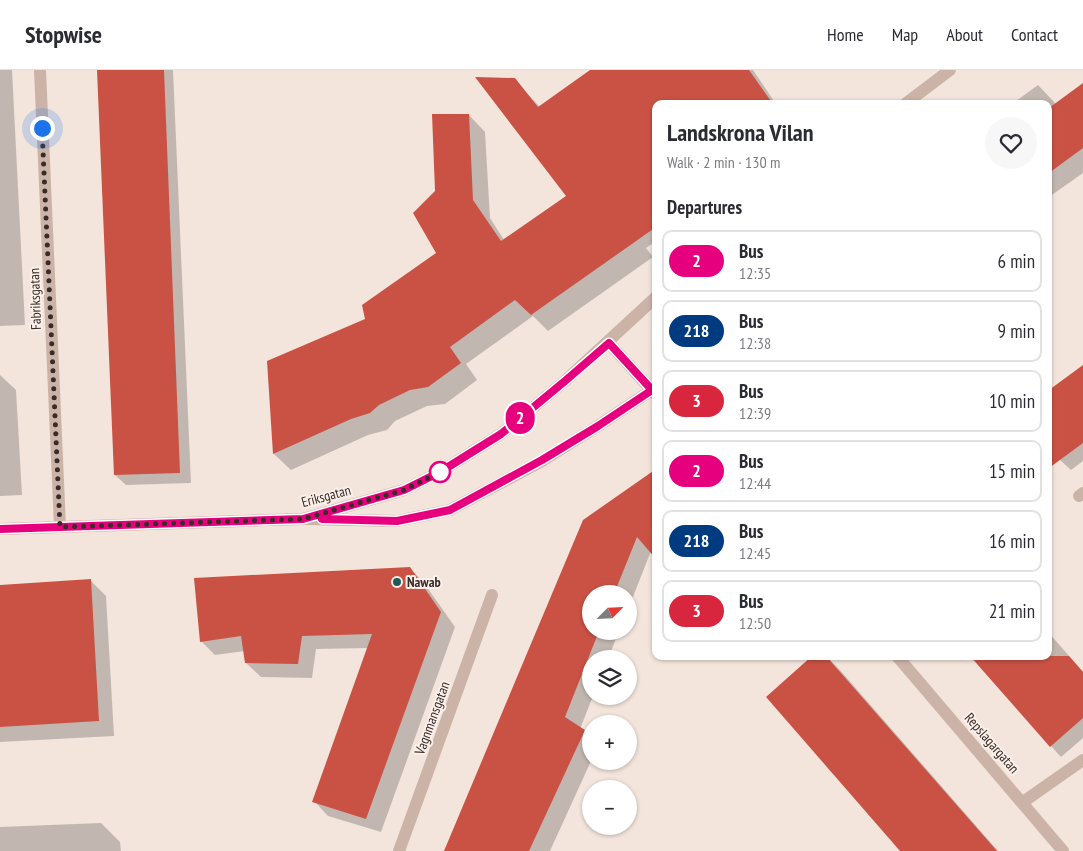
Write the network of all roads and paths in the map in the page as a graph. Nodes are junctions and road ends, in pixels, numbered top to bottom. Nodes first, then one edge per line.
1 (40, 70) edge
2 (950, 70) edge
3 (910, 100) edge
4 (652, 301) edge
5 (609, 343) junction
6 (652, 391) edge
7 (652, 394) edge
8 (303, 519) junction
9 (60, 527) junction
10 (0, 529) edge
11 (492, 596) dead end
12 (900, 660) edge
13 (1083, 760) edge
14 (1023, 802) junction
15 (399, 851) edge
16 (1063, 851) edge

1 - 9 street, Fabriksgatan
2 - 3 street
4 - 5 street, Eriksgatan
5 - 6 street
5 - 8 street, Eriksgatan
7 - 8 street
8 - 9 street, Eriksgatan
9 - 10 street, Eriksgatan
11 - 15 street, Vagnmansgatan
12 - 14 street, Repslagargatan
13 - 14 street
14 - 16 street, Repslagargatan

